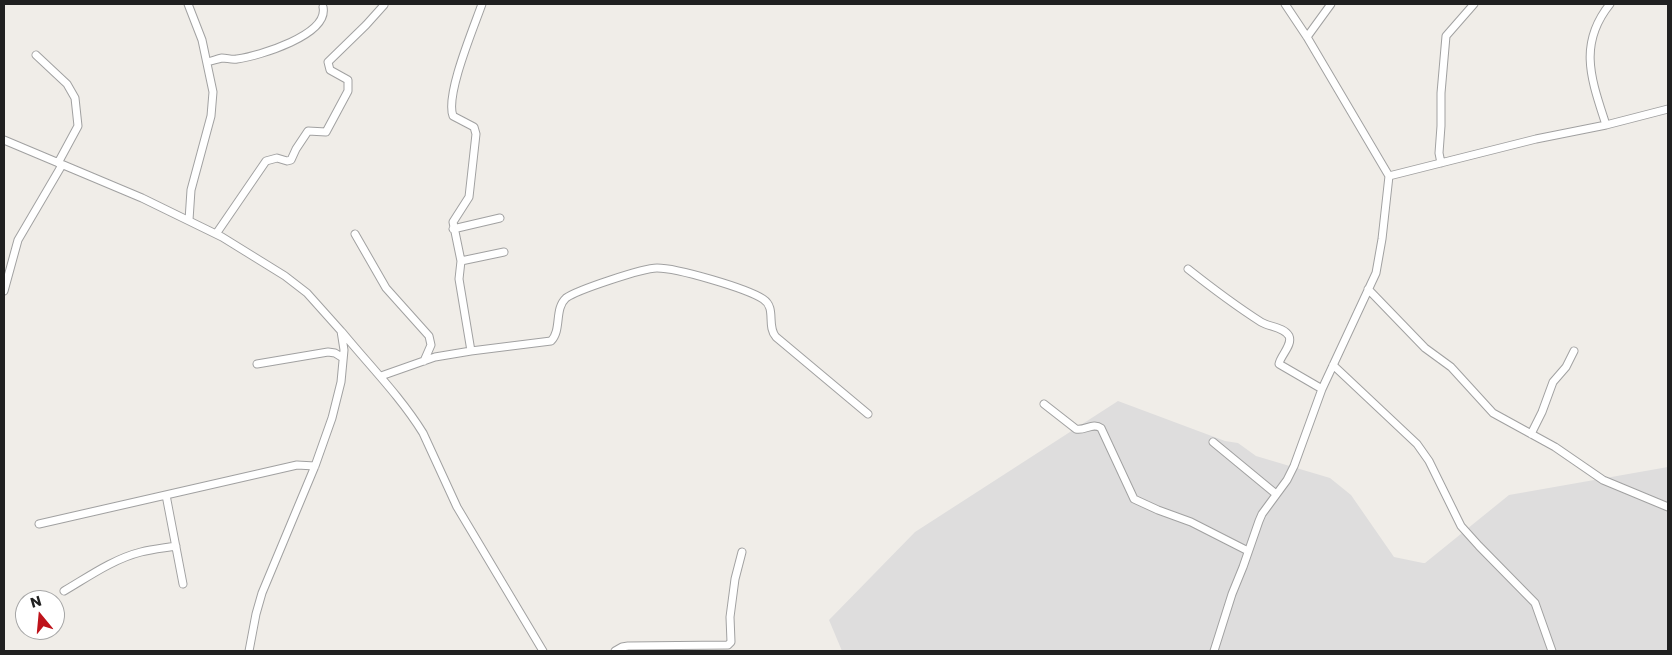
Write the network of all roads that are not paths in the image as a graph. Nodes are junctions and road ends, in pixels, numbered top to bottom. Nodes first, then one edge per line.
1 (188, 4) edge
2 (482, 4) edge
3 (1285, 4) edge
4 (1331, 4) edge
5 (1474, 4) edge
6 (1610, 4) edge
7 (384, 5) edge
8 (323, 8) dead end
9 (1308, 37) junction
10 (36, 55) dead end
11 (207, 62) junction
12 (1668, 109) edge
13 (1606, 125) junction
14 (4, 140) edge
15 (1441, 163) junction
16 (60, 164) junction
17 (1389, 176) junction
18 (500, 218) dead end
19 (189, 220) junction
20 (454, 229) junction
21 (216, 234) junction
22 (355, 234) dead end
23 (504, 252) dead end
24 (461, 261) junction
25 (1188, 269) dead end
26 (1368, 289) junction
27 (4, 291) edge
28 (341, 331) junction
29 (471, 350) junction
30 (1574, 351) dead end
31 (343, 358) junction
32 (424, 361) junction
33 (257, 364) dead end
34 (1333, 365) junction
35 (381, 376) junction
36 (1322, 390) junction
37 (1044, 404) dead end
38 (868, 414) dead end
39 (1531, 434) junction
40 (1213, 442) dead end
41 (315, 466) junction
42 (166, 494) junction
43 (1276, 494) junction
44 (1668, 507) edge
45 (39, 524) dead end
46 (176, 546) junction
47 (1248, 551) junction
48 (742, 552) dead end
49 (183, 584) dead end
50 (65, 590) edge
51 (249, 651) edge
52 (544, 651) edge
53 (615, 651) edge
54 (1214, 651) edge
55 (1552, 651) edge

1 - 11 street
2 - 20 street
3 - 9 street
4 - 9 street
5 - 15 street
6 - 13 street
7 - 21 street
8 - 11 street
9 - 17 street
10 - 16 street
11 - 19 street
12 - 13 street
13 - 15 street
14 - 16 street
15 - 17 street
16 - 19 street
16 - 27 street
17 - 26 street
18 - 20 street
19 - 21 street
20 - 24 street
21 - 28 street
22 - 32 street
23 - 24 street
24 - 29 street
25 - 36 street
26 - 34 street
26 - 39 street
28 - 31 street
28 - 35 street
29 - 32 street
29 - 38 street
30 - 39 street
31 - 33 street
31 - 41 street
32 - 35 street
34 - 36 street
34 - 55 street
35 - 52 street
36 - 43 street
37 - 47 street
39 - 44 street
40 - 43 street
41 - 42 street
41 - 51 street
42 - 45 street
42 - 46 street
43 - 47 street
46 - 49 street
46 - 50 street
47 - 54 street
48 - 53 street

